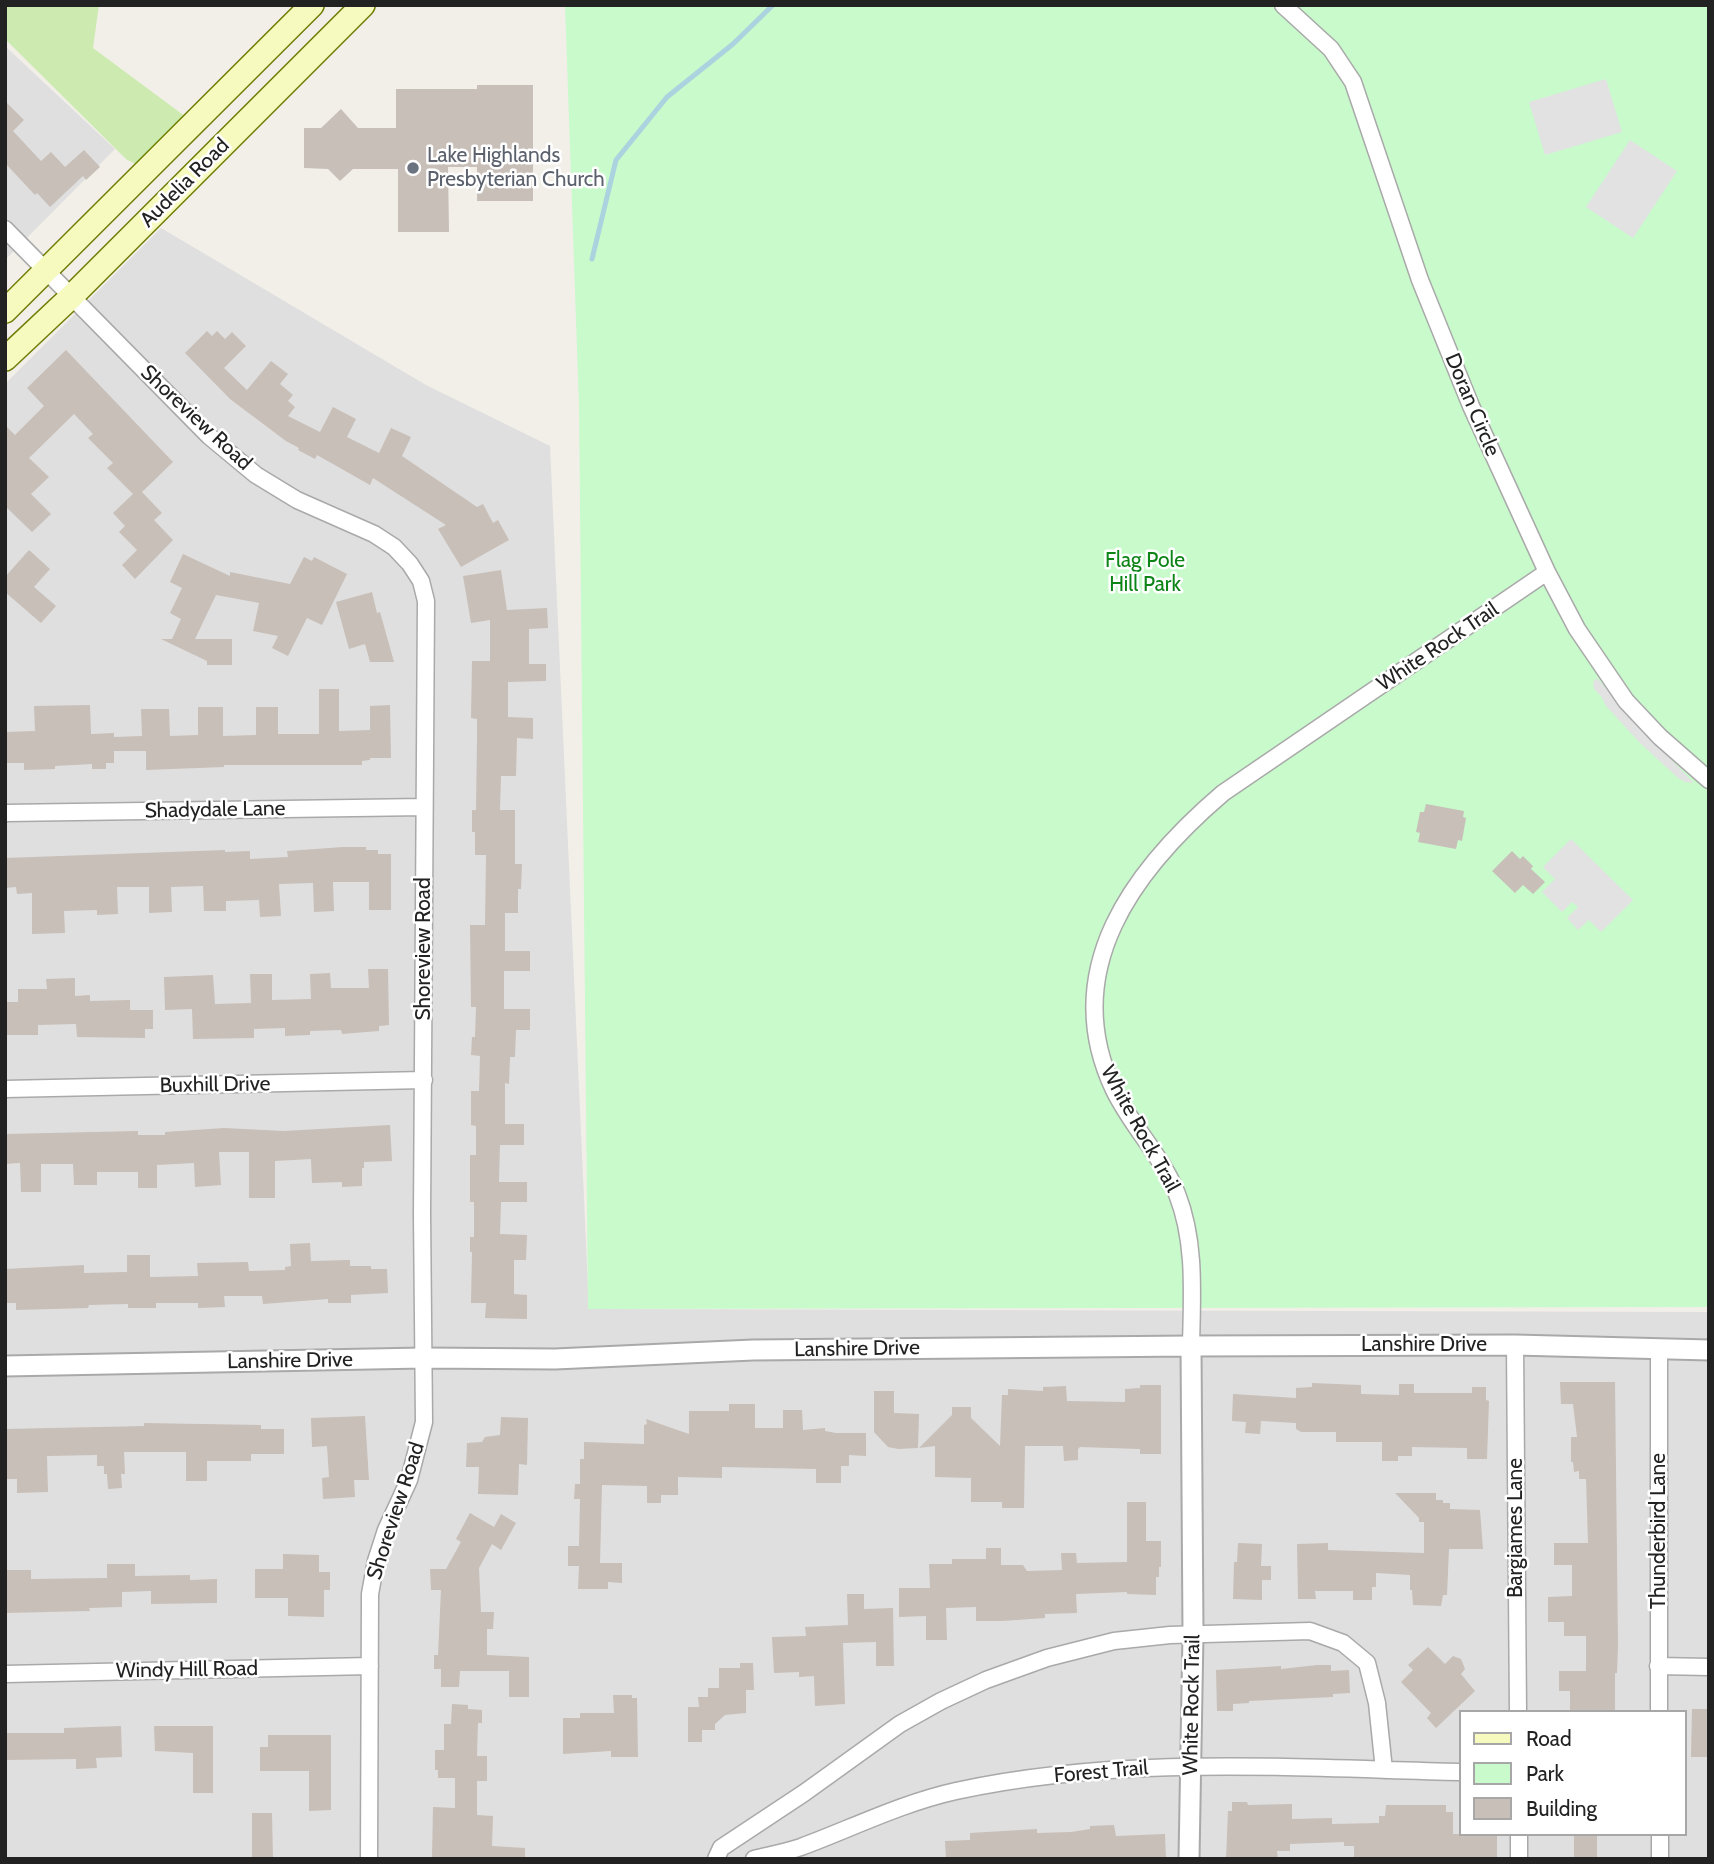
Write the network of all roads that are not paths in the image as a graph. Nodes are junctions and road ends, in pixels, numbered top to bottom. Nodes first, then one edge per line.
1 (312, 5) edge
2 (363, 5) edge
3 (1283, 5) edge
4 (265, 52) junction
5 (290, 78) junction
6 (5, 229) edge
7 (46, 271) junction
8 (71, 297) junction
9 (5, 311) edge
10 (5, 359) edge
11 (1547, 572) junction
12 (1709, 780) edge
13 (424, 807) junction
14 (5, 813) edge
15 (424, 1080) junction
16 (5, 1089) edge
17 (1515, 1345) junction
18 (1191, 1346) junction
19 (1659, 1349) junction
20 (1709, 1350) edge
21 (423, 1358) junction
22 (5, 1366) edge
23 (1193, 1634) junction
24 (370, 1666) junction
25 (1658, 1666) junction
26 (1709, 1667) edge
27 (5, 1674) edge
28 (1518, 1710) edge
29 (1659, 1710) edge
30 (1192, 1766) junction
31 (1384, 1770) junction
32 (1458, 1772) edge
33 (1518, 1836) edge
34 (1660, 1836) edge
35 (369, 1859) edge
36 (716, 1859) edge
37 (754, 1859) edge
38 (1189, 1859) edge
39 (1519, 1859) edge
40 (1660, 1859) edge

1 - 4 main road, Audelia Road
2 - 5 main road, Audelia Road
3 - 11 street, Doran Circle
4 - 5 main road
4 - 7 main road, Audelia Road
5 - 8 main road, Audelia Road
6 - 7 street, Shoreview Road
7 - 8 street, Shoreview Road
7 - 9 main road, Audelia Road
8 - 10 main road, Audelia Road
8 - 13 street, Shoreview Road
11 - 12 street, Doran Circle
11 - 18 street, White Rock Trail
13 - 14 street, Shadydale Lane
13 - 15 street, Shoreview Road
15 - 16 street, Buxhill Drive
15 - 21 street, Shoreview Road
17 - 18 street, Lanshire Drive
17 - 19 street, Lanshire Drive
17 - 28 street, Bargiames Lane
18 - 21 street, Lanshire Drive
18 - 23 street, White Rock Trail
19 - 20 street, Lanshire Drive
19 - 25 street, Thunderbird Lane
21 - 22 street, Lanshire Drive
21 - 24 street, Shoreview Road
23 - 30 street, White Rock Trail
23 - 31 street
23 - 36 street
24 - 27 street, Windy Hill Road
24 - 35 street, Shoreview Road
25 - 26 street
25 - 29 street, Thunderbird Lane
30 - 31 street, Forest Trail
30 - 37 street, Forest Trail
30 - 38 street, White Rock Trail
31 - 32 street, Forest Trail
33 - 39 street
34 - 40 street

